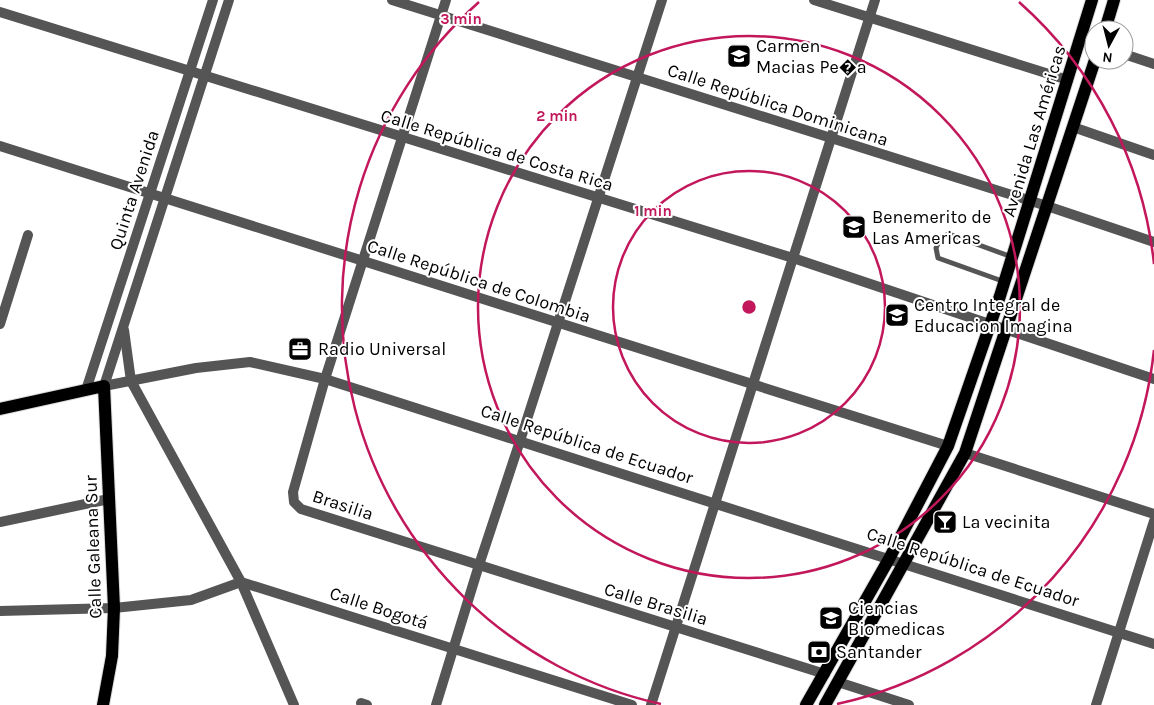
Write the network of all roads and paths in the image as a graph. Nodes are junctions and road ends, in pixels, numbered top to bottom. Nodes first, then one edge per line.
1 (213, 0) edge
2 (229, 0) edge
3 (392, 0) edge
4 (446, 0) edge
5 (662, 0) edge
6 (814, 0) edge
7 (875, 0) edge
8 (1092, 0) edge
9 (1114, 0) edge
10 (0, 12) edge
11 (441, 15) junction
12 (869, 17) junction
13 (1108, 20) edge
14 (1134, 57) edge
15 (1154, 64) edge
16 (1092, 70) edge
17 (190, 71) junction
18 (204, 76) junction
19 (637, 77) junction
20 (1068, 80) junction
21 (1072, 127) junction
22 (403, 138) junction
23 (831, 139) junction
24 (0, 146) edge
25 (1154, 155) edge
26 (150, 194) junction
27 (164, 198) junction
28 (598, 198) junction
29 (1030, 202) junction
30 (1046, 206) junction
31 (28, 235) dead end
32 (1154, 242) edge
33 (1013, 257) junction
34 (793, 258) junction
35 (363, 261) junction
36 (1005, 282) junction
37 (558, 323) junction
38 (0, 324) edge
39 (123, 326) junction
40 (990, 326) junction
41 (1006, 331) junction
42 (325, 379) junction
43 (1154, 379) edge
44 (131, 381) junction
45 (753, 384) junction
46 (104, 386) junction
47 (86, 390) junction
48 (0, 409) edge
49 (520, 441) junction
50 (948, 446) junction
51 (965, 453) junction
52 (109, 499) junction
53 (715, 503) junction
54 (1154, 514) edge
55 (1154, 521) edge
56 (0, 522) edge
57 (889, 559) junction
58 (903, 563) junction
59 (478, 565) junction
60 (241, 582) junction
61 (114, 608) junction
62 (0, 611) edge
63 (676, 627) junction
64 (1119, 633) junction
65 (1154, 644) edge
66 (454, 649) junction
67 (824, 674) junction
68 (838, 682) junction
69 (103, 705) edge
70 (294, 705) edge
71 (436, 705) edge
72 (632, 705) edge
73 (651, 705) edge
74 (806, 705) edge
75 (825, 705) edge
76 (909, 705) edge
77 (1096, 705) edge

1 - 17 street, Quinta Avenida
2 - 18 street, Quinta Avenida
3 - 11 street, Calle República Dominicana
4 - 11 street
5 - 19 street
6 - 12 street
7 - 12 street
8 - 20 main road, Avenida Las Américas
9 - 13 main road
10 - 17 street, Calle República de Costa Rica
11 - 19 street, Calle República Dominicana
11 - 22 street
12 - 20 street
12 - 23 street
14 - 15 street
16 - 21 main road, Avenida Las Américas
17 - 18 street, Calle República de Costa Rica
17 - 26 street, Quinta Avenida
18 - 22 street, Calle República de Costa Rica
18 - 27 street, Quinta Avenida
19 - 23 street, Calle República Dominicana
19 - 28 street
20 - 29 main road, Avenida Las Américas
21 - 25 street
21 - 30 main road, Avenida Las Américas
22 - 28 street, Calle República de Costa Rica
22 - 35 street
23 - 29 street, Calle República Dominicana
23 - 34 street
24 - 26 street, Calle República de Colombia
26 - 27 street, Calle República de Colombia
26 - 47 street, Quinta Avenida
27 - 35 street, Calle República de Colombia
27 - 39 street, Quinta Avenida
28 - 34 street, Calle República de Costa Rica
28 - 37 street
29 - 30 street, Calle República Dominicana
29 - 33 main road, Avenida Las Américas
30 - 32 street, Calle República Dominicana
30 - 41 main road, Avenida Las Américas
31 - 38 street
33 - 36 main road, Avenida Las Américas
33 - 36 lane
34 - 40 street, Calle República de Costa Rica
34 - 45 street
35 - 37 street, Calle República de Colombia
35 - 42 street
36 - 40 main road, Avenida Las Américas
37 - 45 street, Calle República de Colombia
37 - 49 street
39 - 44 street
39 - 46 street, Quinta Avenida
40 - 41 street, Calle República de Costa Rica
40 - 50 main road, Avenida Las Américas
41 - 43 street, Calle República de Costa Rica
41 - 51 main road, Avenida Las Américas
42 - 44 street, Calle República de Ecuador
42 - 49 street, Calle República de Ecuador
42 - 59 street, Brasilia
44 - 46 street, Calle República de Ecuador
44 - 60 street
45 - 50 street, Calle República de Colombia
45 - 53 street
46 - 47 main road, Calle República de Ecuador
46 - 52 main road, Calle Galeana Sur
47 - 48 main road, Calle República de Ecuador
49 - 53 street, Calle República de Ecuador
49 - 59 street
50 - 57 main road, Avenida Las Américas
51 - 54 street
51 - 58 main road, Avenida Las Américas
52 - 56 street
52 - 61 main road, Calle Galeana Sur
53 - 57 street, Calle República de Ecuador
53 - 63 street
55 - 64 street
57 - 58 street, Calle República de Ecuador
57 - 67 main road, Avenida Las Américas
58 - 64 street, Calle República de Ecuador
58 - 68 main road, Avenida Las Américas
59 - 63 street, Calle Brasilia
59 - 66 street
60 - 61 street
60 - 66 street, Calle Bogotá
60 - 70 street
61 - 62 street
61 - 69 main road, Calle Galeana Sur
63 - 67 street, Calle Brasilia
63 - 73 street
64 - 65 street, Calle República de Ecuador
64 - 77 street
66 - 71 street
66 - 72 street, Calle Bogotá
67 - 74 main road, Avenida Las Américas
68 - 75 main road, Avenida Las Américas
68 - 76 street

